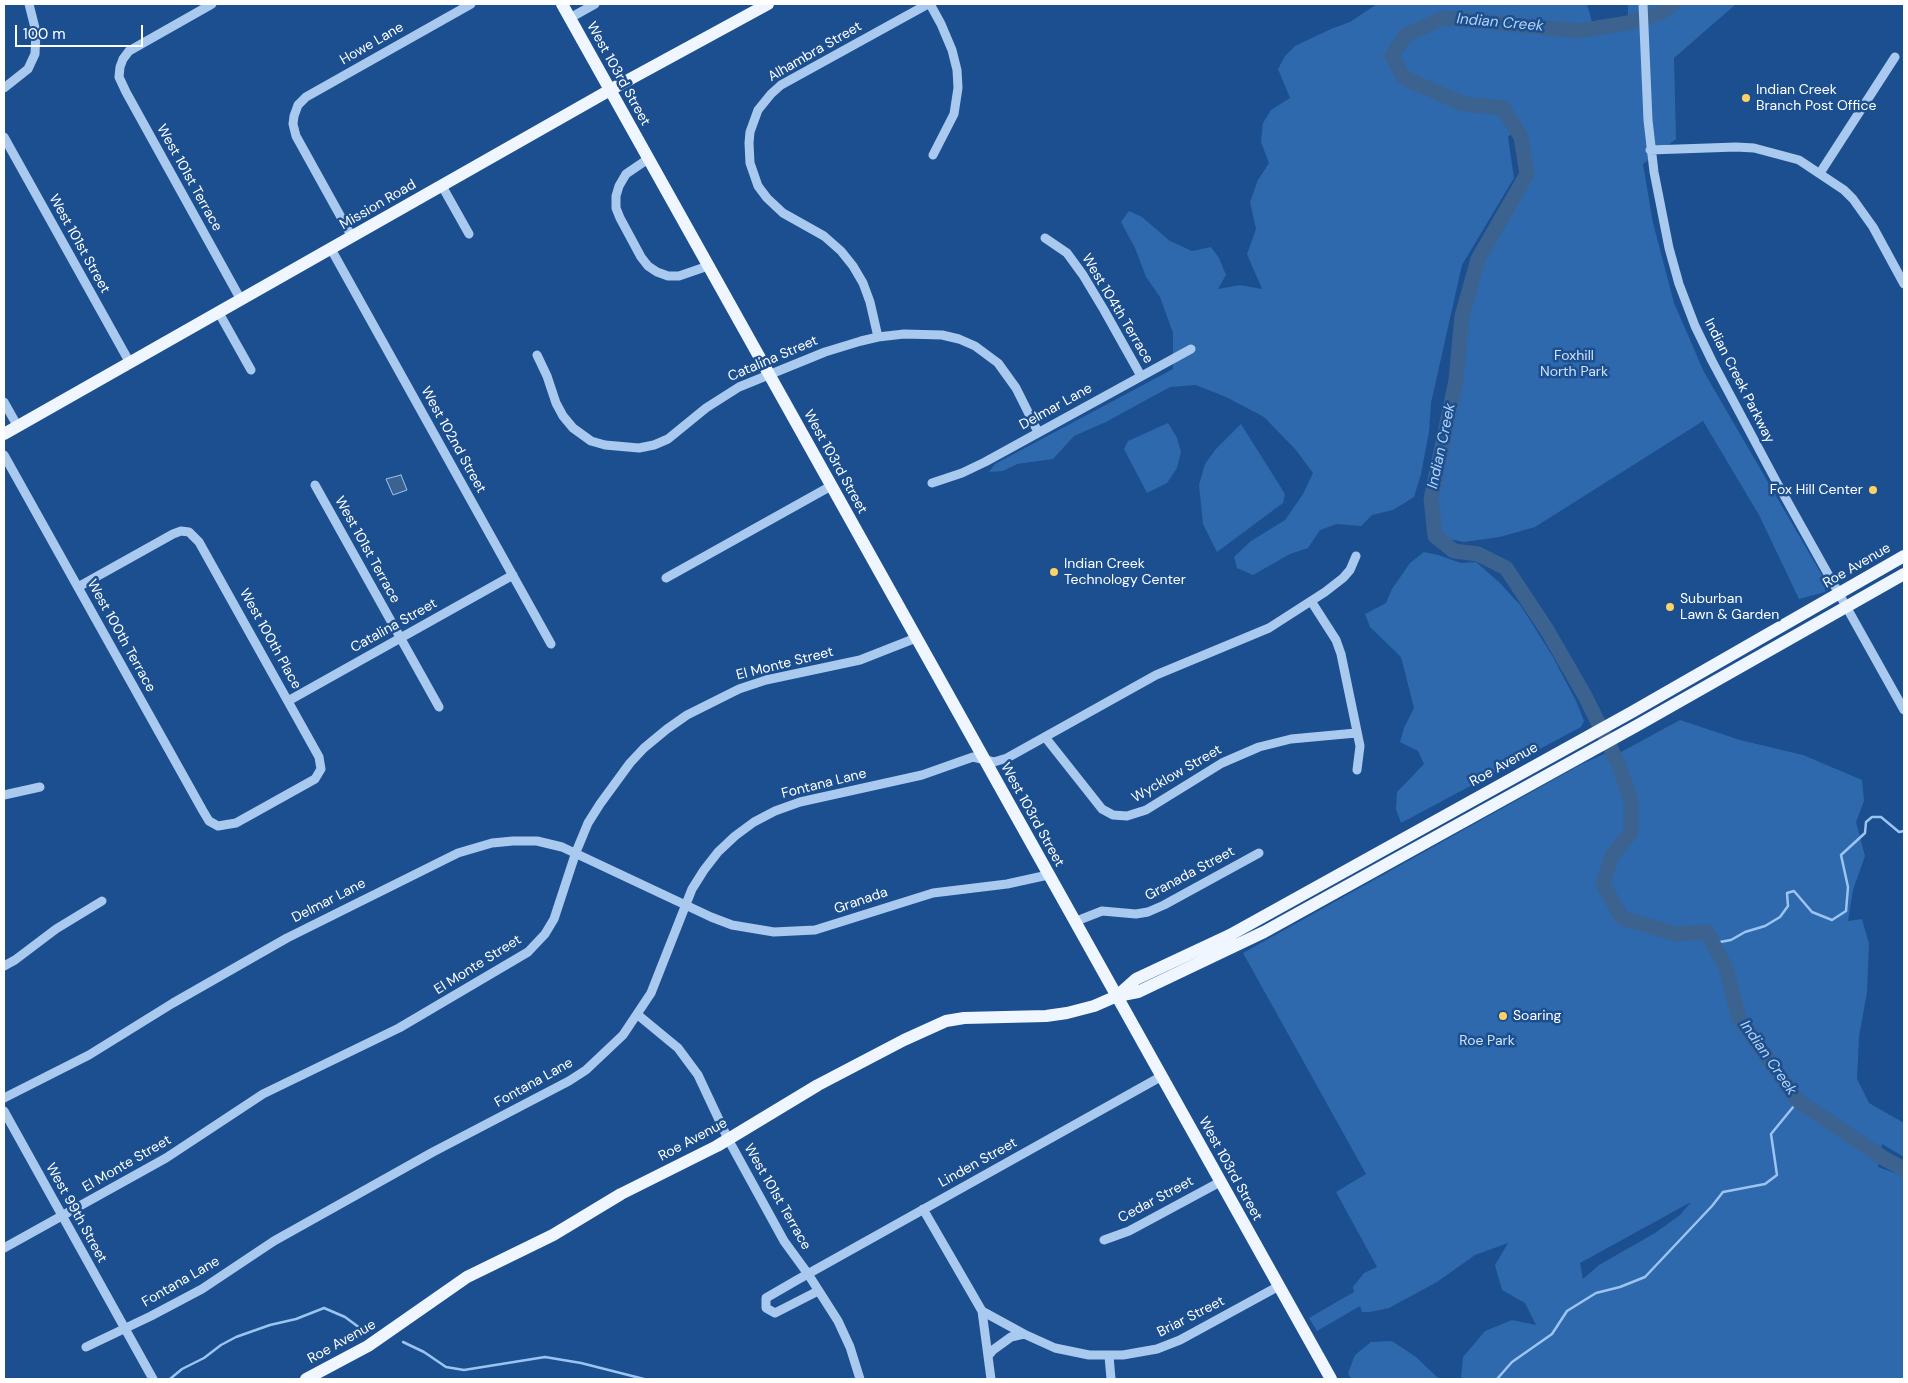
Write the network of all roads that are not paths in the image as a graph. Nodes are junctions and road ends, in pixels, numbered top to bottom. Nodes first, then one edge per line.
1 (29, 4) edge
2 (212, 4) edge
3 (471, 4) edge
4 (562, 4) edge
5 (595, 4) edge
6 (768, 4) edge
7 (929, 4) edge
8 (1643, 4) edge
9 (570, 18) junction
10 (1895, 57) dead end
11 (4, 88) edge
12 (610, 90) junction
13 (4, 137) edge
14 (1650, 150) junction
15 (934, 155) dead end
16 (648, 159) junction
17 (1820, 173) junction
18 (442, 186) junction
19 (469, 234) dead end
20 (352, 237) junction
21 (1045, 238) dead end
22 (332, 249) junction
23 (708, 266) junction
24 (1904, 284) edge
25 (241, 300) junction
26 (219, 312) junction
27 (878, 337) junction
28 (1191, 349) dead end
29 (537, 355) dead end
30 (130, 363) junction
31 (251, 370) dead end
32 (769, 374) junction
33 (1141, 376) junction
34 (4, 402) edge
35 (18, 427) junction
36 (1038, 432) junction
37 (4, 434) edge
38 (4, 455) edge
39 (932, 483) dead end
40 (315, 485) dead end
41 (831, 486) junction
42 (1356, 556) dead end
43 (1904, 556) edge
44 (1904, 574) edge
45 (513, 575) junction
46 (666, 578) dead end
47 (78, 587) junction
48 (1840, 594) junction
49 (1311, 601) junction
50 (1847, 607) junction
51 (401, 638) junction
52 (916, 638) junction
53 (550, 644) dead end
54 (288, 701) junction
55 (439, 707) dead end
56 (1904, 710) edge
57 (1356, 733) junction
58 (1045, 737) junction
59 (984, 760) junction
60 (1357, 770) dead end
61 (40, 787) dead end
62 (4, 795) edge
63 (218, 826) joint
64 (1414, 832) junction
65 (1418, 847) junction
66 (576, 852) junction
67 (1259, 853) dead end
68 (1048, 875) junction
69 (102, 901) dead end
70 (686, 904) junction
71 (1074, 922) junction
72 (4, 966) edge
73 (1117, 996) junction
74 (638, 1015) junction
75 (1162, 1076) junction
76 (4, 1098) edge
77 (4, 1111) edge
78 (728, 1139) junction
79 (1220, 1182) junction
80 (923, 1210) junction
81 (62, 1217) junction
82 (1104, 1240) dead end
83 (4, 1248) edge
84 (808, 1274) junction
85 (1279, 1286) junction
86 (818, 1291) junction
87 (982, 1312) junction
88 (124, 1328) junction
89 (1024, 1334) junction
90 (86, 1347) dead end
91 (988, 1356) junction
92 (1109, 1356) junction
93 (153, 1379) edge
94 (306, 1379) edge
95 (860, 1379) edge
96 (991, 1379) edge
97 (1111, 1379) edge
98 (1331, 1379) edge

1 - 11 street
2 - 25 street, West 101st Terrace
3 - 20 street, Howe Lane
4 - 9 main road, West 103rd Street
5 - 9 street
6 - 12 main road, Mission Road
7 - 15 street
7 - 27 street, Alhambra Street
8 - 14 street, Indian Creek Parkway
9 - 12 main road, West 103rd Street
10 - 17 street
12 - 16 main road, West 103rd Street
12 - 18 main road, Mission Road
13 - 30 street, West 101st Street
14 - 17 street
14 - 48 street, Indian Creek Parkway
16 - 23 main road, West 103rd Street
16 - 23 street
17 - 24 street
18 - 19 street
18 - 20 main road, Mission Road
20 - 22 main road, Mission Road
21 - 33 street, West 104th Terrace
22 - 25 main road, Mission Road
22 - 45 street, West 102nd Street
23 - 32 main road, West 103rd Street
25 - 26 main road, Mission Road
26 - 30 main road, Mission Road
26 - 31 street
27 - 32 street, Catalina Street
27 - 36 street, Catalina Street
28 - 33 street, Delmar Lane
29 - 32 street, Catalina Street
30 - 35 main road, Mission Road
32 - 41 main road, West 103rd Street
33 - 36 street, Delmar Lane
34 - 35 street
35 - 37 main road, Mission Road
36 - 39 street, Delmar Lane
38 - 47 street, West 100th Terrace
40 - 51 street, West 101st Terrace
41 - 46 street
41 - 52 main road, West 103rd Street
42 - 49 street
43 - 48 main road, Roe Avenue
44 - 50 main road, Roe Avenue
45 - 51 street, Catalina Street
45 - 53 street, West 102nd Street
47 - 54 street, West 100th Place
47 - 63 street, West 100th Terrace
48 - 50 street, Indian Creek Parkway
48 - 64 main road, Roe Avenue
49 - 57 street
49 - 58 street
50 - 56 street, Indian Creek Parkway
50 - 65 main road, Roe Avenue
51 - 54 street, Catalina Street
51 - 55 street, West 101st Terrace
52 - 59 main road, West 103rd Street
52 - 66 street, El Monte Street
54 - 63 street, West 100th Place
57 - 58 street, Wycklow Street
57 - 60 street
58 - 59 street
59 - 68 main road, West 103rd Street
59 - 70 street, Fontana Lane
61 - 62 street
64 - 65 main road
64 - 73 main road, Roe Avenue
65 - 73 main road, Roe Avenue
66 - 70 street, Delmar Lane
66 - 76 street, Delmar Lane
66 - 81 street, El Monte Street
67 - 71 street, Granada Street
68 - 70 street, Granada
68 - 71 main road, West 103rd Street
69 - 72 street
70 - 74 street, Fontana Lane
71 - 73 main road, West 103rd Street
73 - 75 main road, West 103rd Street
73 - 78 main road, Roe Avenue
74 - 78 street, West 101st Terrace
74 - 88 street, Fontana Lane
75 - 79 main road, West 103rd Street
75 - 80 street, Linden Street
77 - 81 street, West 99th Street
78 - 84 street, West 101st Terrace
78 - 94 main road, Roe Avenue
79 - 82 street, Cedar Street
79 - 85 main road, West 103rd Street
80 - 84 street, Linden Street
80 - 87 street
81 - 83 street, El Monte Street
81 - 88 street, West 99th Street
84 - 86 street, West 101st Terrace
84 - 86 street
85 - 92 street, Briar Street
85 - 98 main road, West 103rd Street
86 - 95 street, West 101st Terrace
87 - 89 street, Briar Street
87 - 91 street
88 - 90 street
88 - 93 street, West 99th Street
89 - 91 street
89 - 92 street, Briar Street
91 - 96 street
92 - 97 street

